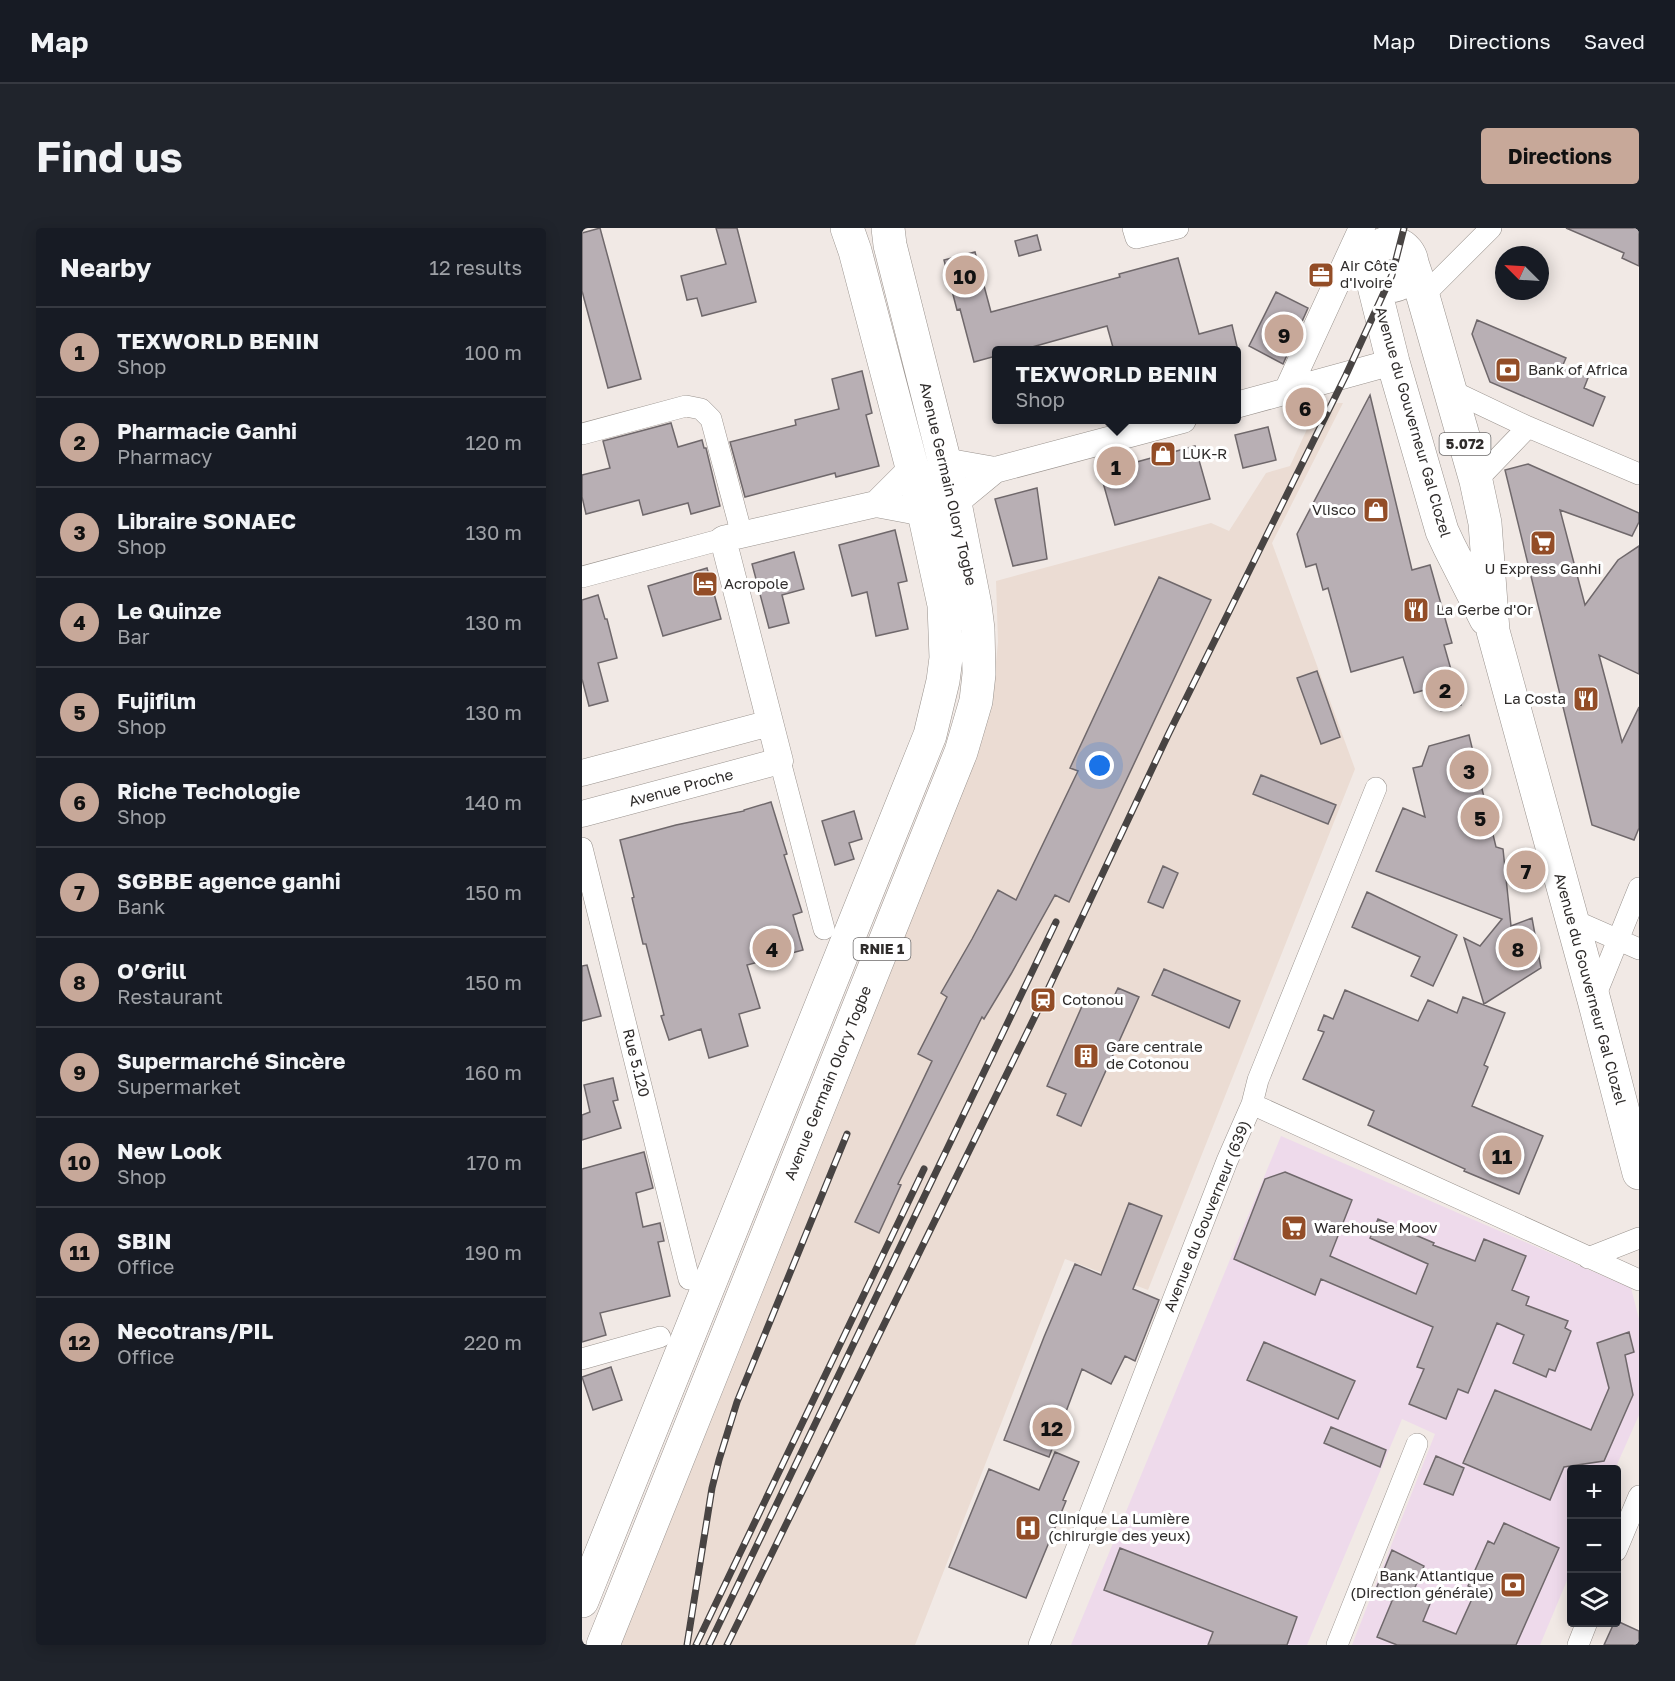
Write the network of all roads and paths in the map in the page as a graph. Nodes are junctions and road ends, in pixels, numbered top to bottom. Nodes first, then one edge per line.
1 (847, 228) edge
2 (888, 228) edge
3 (1132, 228) edge
4 (1178, 228) edge
5 (1362, 228) edge
6 (1491, 228) edge
7 (1409, 249) edge
8 (1371, 271) junction
9 (1423, 296) junction
10 (1393, 362) junction
11 (1450, 390) junction
12 (1287, 391) junction
13 (1241, 404) edge
14 (1168, 424) edge
15 (1528, 427) junction
16 (582, 434) edge
17 (944, 461) junction
18 (912, 468) junction
19 (996, 471) junction
20 (1639, 474) edge
21 (1476, 481) junction
22 (955, 503) junction
23 (876, 504) junction
24 (924, 513) junction
25 (733, 537) junction
26 (582, 577) edge
27 (1493, 631) junction
28 (770, 723) junction
29 (780, 761) junction
30 (582, 773) edge
31 (1376, 788) dead end
32 (582, 814) edge
33 (582, 848) edge
34 (1639, 888) edge
35 (1571, 919) junction
36 (824, 929) dead end
37 (1618, 940) junction
38 (1639, 948) edge
39 (1594, 1000) junction
40 (1252, 1104) junction
41 (1639, 1173) edge
42 (1639, 1238) edge
43 (1588, 1258) junction
44 (689, 1279) dead end
45 (1639, 1280) edge
46 (660, 1337) dead end
47 (582, 1359) edge
48 (1417, 1444) dead end
49 (1639, 1496) edge
50 (1621, 1541) edge
51 (582, 1601) edge
52 (1585, 1627) edge
53 (603, 1645) edge
54 (1039, 1645) edge
55 (1337, 1645) edge
56 (1578, 1645) edge

1 - 18 main road, Avenue Germain Olory Togbe / RNIE 1
2 - 17 main road, Avenue Germain Olory Togbe / RNIE 1
3 - 4 street
5 - 8 main road, Avenue du Gouverneur Gal Clozel / 5.072
5 - 12 street
6 - 9 street
7 - 8 main road
7 - 9 main road, Avenue du Gouverneur Gal Clozel / 5.072
8 - 10 main road, Avenue du Gouverneur Gal Clozel / 5.072
9 - 11 main road, Avenue du Gouverneur Gal Clozel / 5.072
10 - 12 street
10 - 27 main road, Avenue du Gouverneur Gal Clozel / 5.072
11 - 15 street
11 - 21 main road, Avenue du Gouverneur Gal Clozel / 5.072
12 - 13 street
14 - 19 street
15 - 20 street
15 - 21 street
16 - 25 street
17 - 19 street
17 - 22 main road, Avenue Germain Olory Togbe / RNIE 1
18 - 23 street
18 - 24 main road, Avenue Germain Olory Togbe / RNIE 1
19 - 22 street
21 - 27 main road, Avenue du Gouverneur Gal Clozel / 5.072
22 - 53 main road, Avenue Germain Olory Togbe / RNIE 1
23 - 24 street
23 - 25 street
24 - 51 main road, Avenue Germain Olory Togbe / RNIE 1
25 - 26 street
25 - 28 street
27 - 35 main road, Avenue du Gouverneur Gal Clozel / 5.072
28 - 29 street
28 - 30 street
29 - 32 street, Avenue Proche
29 - 36 street
31 - 40 street, Avenue du Gouverneur (639)
33 - 44 street, Rue 5.120
34 - 37 street
35 - 37 street
35 - 39 main road, Avenue du Gouverneur Gal Clozel / 5.072
37 - 38 street
37 - 39 street
39 - 41 main road, Avenue du Gouverneur Gal Clozel / 5.072
40 - 43 street
40 - 54 street, Avenue du Gouverneur (639)
42 - 43 street
43 - 45 street
46 - 47 street
48 - 55 street
49 - 50 street
52 - 56 street

